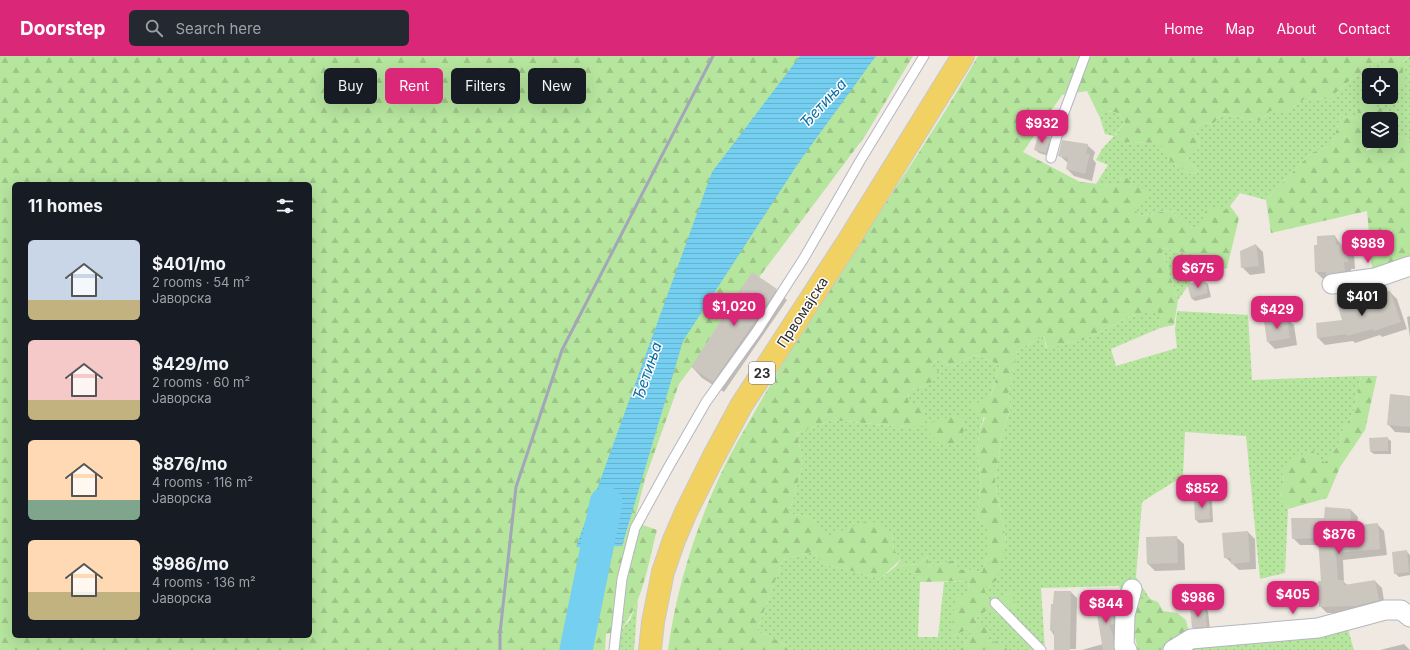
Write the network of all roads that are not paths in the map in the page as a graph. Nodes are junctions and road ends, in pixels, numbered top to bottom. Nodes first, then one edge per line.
1 (924, 56) edge
2 (963, 56) edge
3 (1085, 56) edge
4 (1051, 158) dead end
5 (1410, 266) edge
6 (1332, 284) dead end
7 (1132, 589) dead end
8 (995, 603) dead end
9 (1410, 617) edge
10 (614, 650) edge
11 (650, 650) edge
12 (1041, 650) edge
13 (1127, 650) edge
14 (1173, 650) edge

1 - 10 lane
2 - 11 main road, Првомајска / 23
3 - 4 lane
5 - 6 street
7 - 13 street
8 - 12 lane
9 - 14 street

